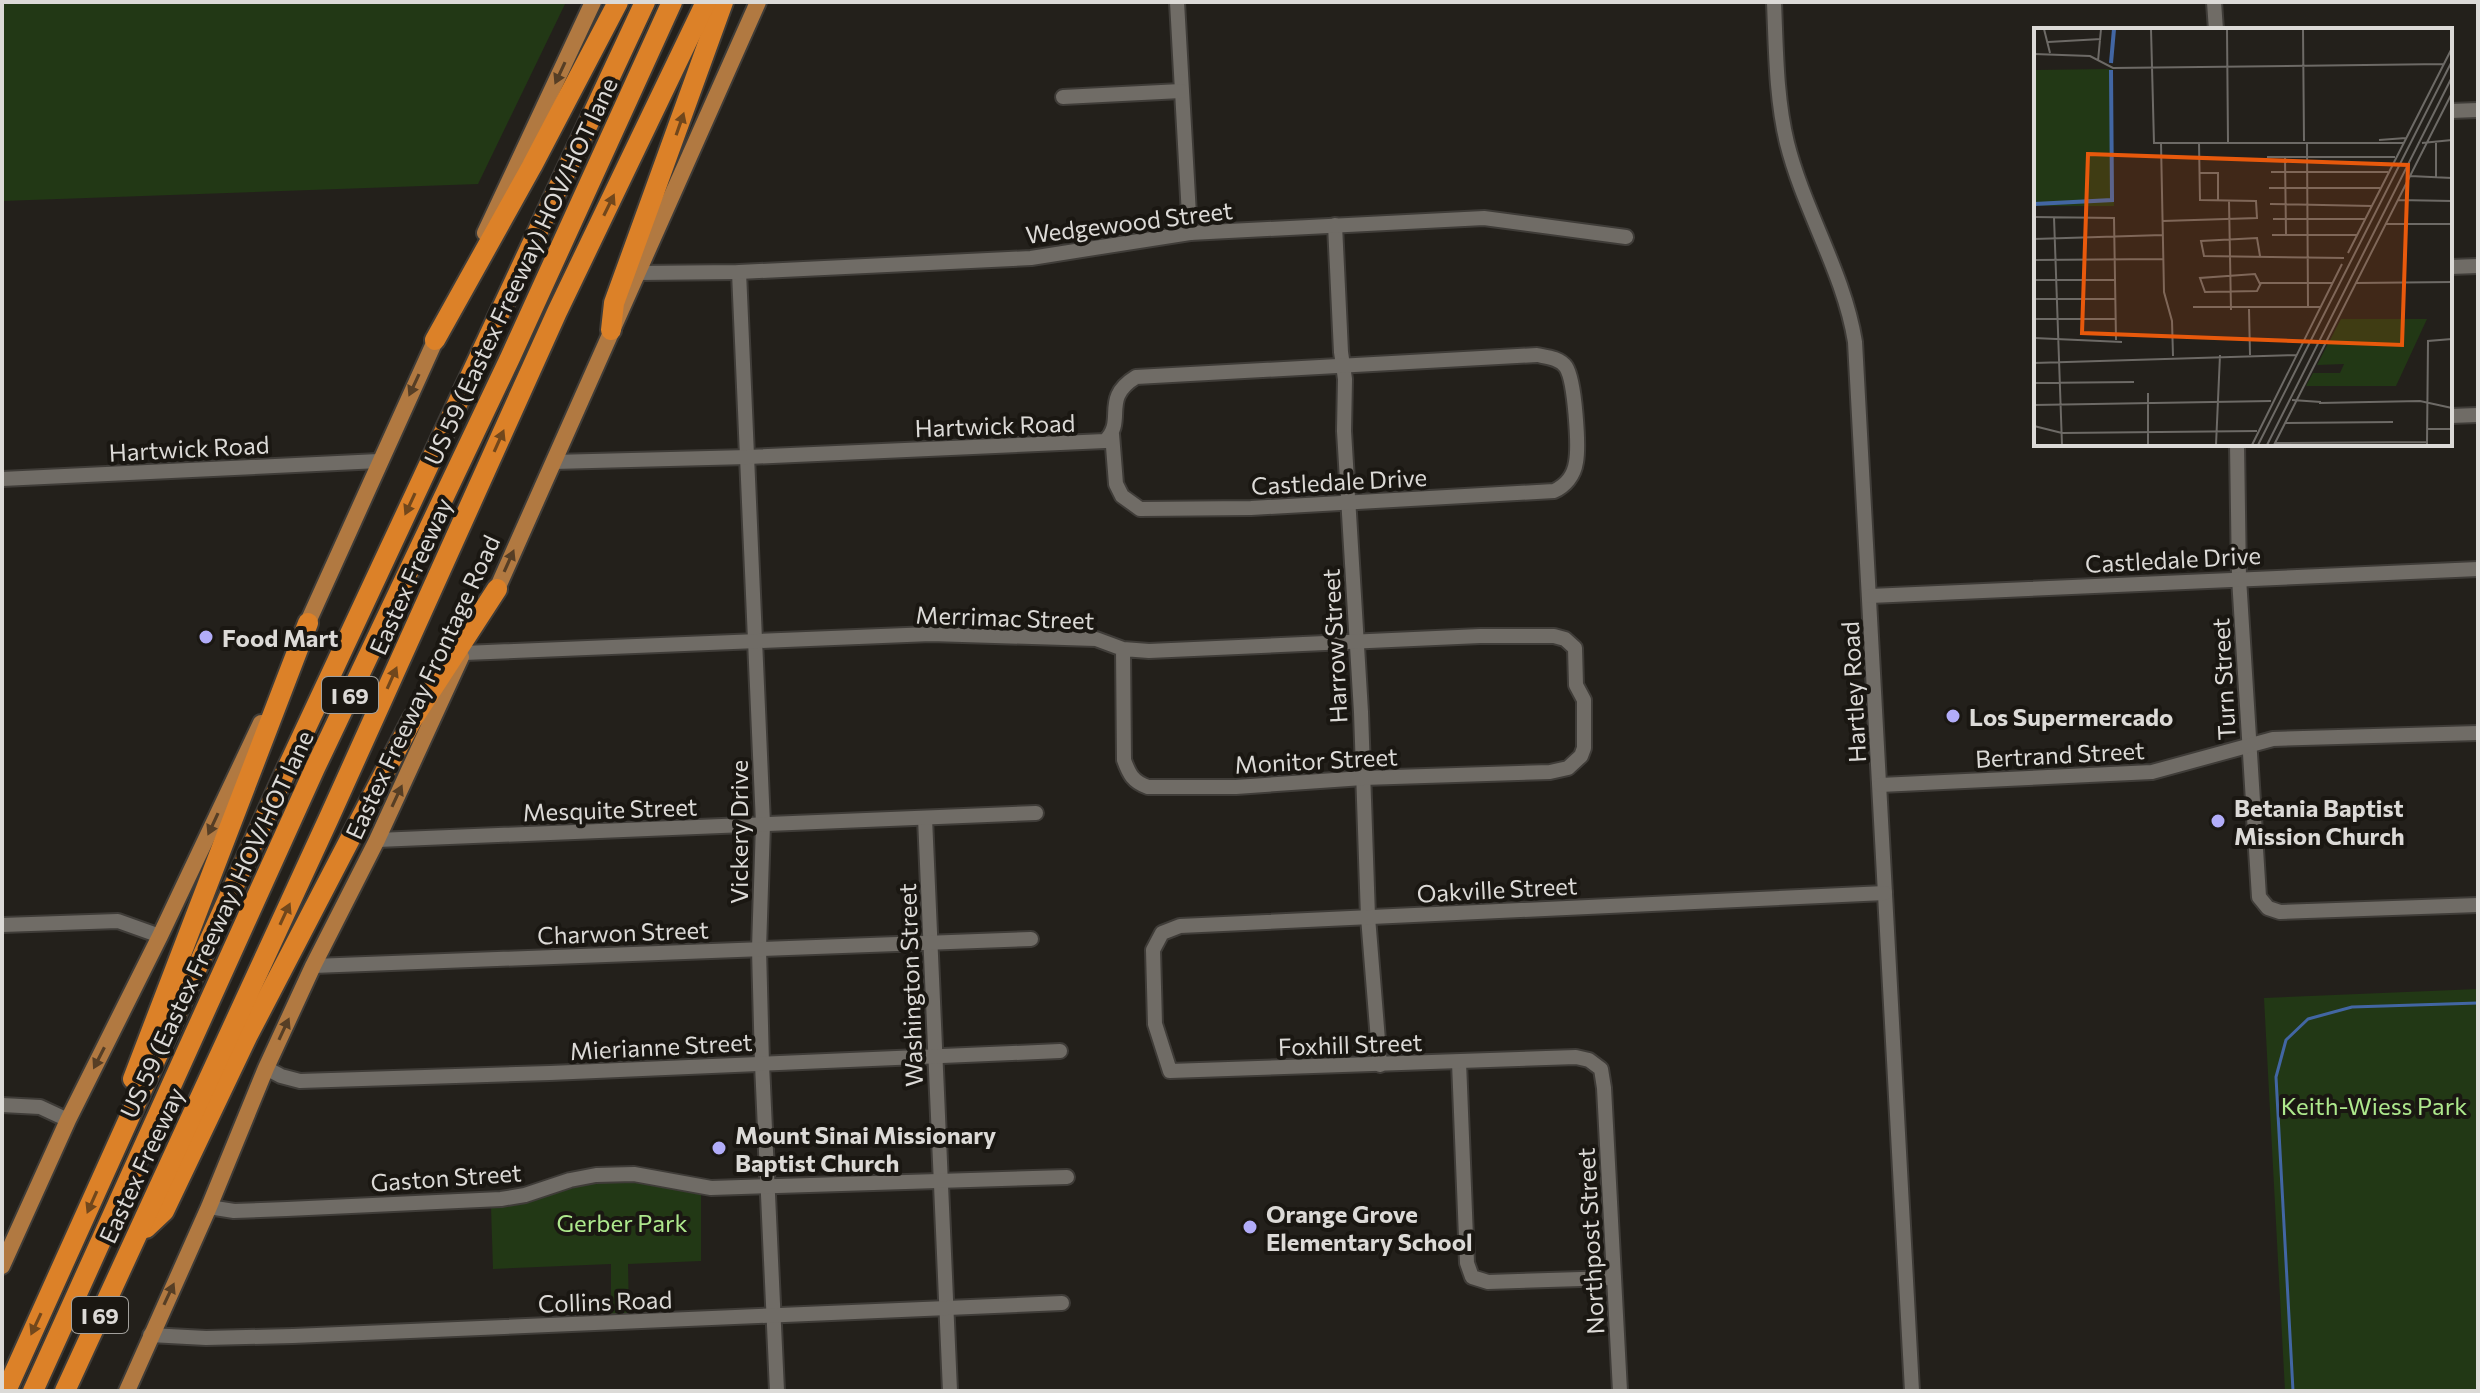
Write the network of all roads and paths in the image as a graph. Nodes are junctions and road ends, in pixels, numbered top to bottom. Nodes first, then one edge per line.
1 (593, 2) edge
2 (618, 2) edge
3 (645, 2) edge
4 (672, 2) edge
5 (706, 2) edge
6 (723, 2) edge
7 (758, 2) edge
8 (1177, 2) edge
9 (1774, 2) edge
10 (2214, 2) edge
11 (2216, 28) edge
12 (1181, 91) junction
13 (1063, 97) dead end
14 (2478, 110) edge
15 (2452, 111) edge
16 (1335, 225) junction
17 (1190, 233) junction
18 (1626, 237) dead end
19 (2478, 266) edge
20 (2452, 267) edge
21 (739, 272) junction
22 (637, 273) junction
23 (611, 330) junction
24 (435, 340) junction
25 (1343, 364) junction
26 (2478, 415) edge
27 (2452, 416) edge
28 (1112, 434) junction
29 (2237, 446) edge
30 (748, 457) junction
31 (379, 461) junction
32 (553, 462) junction
33 (2, 479) edge
34 (1349, 502) junction
35 (2478, 569) edge
36 (2239, 578) junction
37 (497, 589) junction
38 (1870, 596) junction
39 (308, 623) junction
40 (754, 642) junction
41 (1356, 643) junction
42 (1123, 649) junction
43 (464, 653) junction
44 (1584, 707) joint
45 (2478, 733) edge
46 (2248, 745) junction
47 (1363, 778) junction
48 (1880, 785) junction
49 (1036, 813) dead end
50 (925, 818) junction
51 (763, 824) junction
52 (377, 840) junction
53 (1885, 893) junction
54 (2478, 905) edge
55 (1368, 917) junction
56 (2, 925) edge
57 (160, 936) junction
58 (1031, 939) dead end
59 (930, 943) junction
60 (759, 949) junction
61 (313, 966) junction
62 (1153, 980) joint
63 (1060, 1051) dead end
64 (935, 1057) junction
65 (1459, 1062) junction
66 (762, 1064) junction
67 (1380, 1065) junction
68 (266, 1068) junction
69 (1604, 1088) joint
70 (2, 1105) edge
71 (68, 1120) junction
72 (116, 1145) junction
73 (1067, 1177) dead end
74 (941, 1181) junction
75 (768, 1187) junction
76 (209, 1207) junction
77 (135, 1240) junction
78 (2, 1266) edge
79 (1614, 1278) junction
80 (1062, 1303) dead end
81 (946, 1309) junction
82 (774, 1316) junction
83 (150, 1335) junction
84 (6, 1391) edge
85 (33, 1391) edge
86 (65, 1391) edge
87 (127, 1391) edge
88 (777, 1391) edge
89 (950, 1391) edge
90 (1620, 1391) edge
91 (1912, 1391) edge

1 -> 24 main road
2 - 24 highway
3 -> 72 highway, Eastex Freeway / I 69
4 - 85 highway, US 59 (Eastex Freeway) HOV/HOT lane / I 69
77 -> 5 highway, Eastex Freeway / I 69
23 -> 6 highway
7 - 22 main road, Eastex Freeway Frontage Road
8 - 12 street
9 - 38 street, Hartley Road
10 - 11 street
12 - 13 street
12 - 17 street
14 - 15 street
16 - 17 street, Wedgewood Street
16 - 18 street, Wedgewood Street
16 - 25 street, Harrow Street
17 - 21 street, Wedgewood Street
19 - 20 street
21 - 22 street, Wedgewood Street
21 - 30 street, Vickery Drive
22 - 23 main road, Eastex Freeway Frontage Road
23 - 32 main road, Eastex Freeway Frontage Road
24 -> 31 main road
25 - 28 street
25 - 34 street, Harrow Street
25 - 34 street, Castledale Drive
26 - 27 street
28 - 30 street, Hartwick Road
28 - 34 street, Castledale Drive
29 - 36 street, Turn Street
30 - 32 street, Hartwick Road
30 - 40 street, Vickery Drive
31 - 33 street, Hartwick Road
31 - 39 main road
37 -> 32 main road, Eastex Freeway Frontage Road
34 - 41 street, Harrow Street
35 - 36 street, Castledale Drive
36 - 38 street, Castledale Drive
36 - 46 street, Turn Street
37 - 43 main road, Eastex Freeway Frontage Road
37 - 77 highway
38 - 48 street, Hartley Road
39 -> 57 main road
39 - 72 highway
40 - 42 street, Merrimac Street
40 - 43 street, Merrimac Street
40 - 51 street, Vickery Drive
41 - 42 street, Merrimac Street
41 - 44 street, Merrimac Street
41 - 47 street, Harrow Street
42 - 47 street, Monitor Street
52 -> 43 main road, Eastex Freeway Frontage Road
44 - 47 street, Monitor Street
45 - 46 street, Bertrand Street
46 - 48 street, Bertrand Street
46 - 54 street, Turn Street
47 - 55 street, Harrow Street
48 - 53 street, Hartley Road
49 - 50 street, Mesquite Street
50 - 51 street, Mesquite Street
50 - 59 street, Washington Street
51 - 52 street, Mesquite Street
51 - 60 street, Vickery Drive
52 - 61 main road, Eastex Freeway Frontage Road
53 - 55 street, Oakville Street
53 - 91 street, Hartley Road
55 - 62 street, Oakville Street
55 - 67 street, Harrow Street
56 - 57 street
57 -> 71 main road
58 - 59 street, Charwon Street
59 - 60 street, Charwon Street
59 - 64 street, Washington Street
60 - 61 street, Charwon Street
60 - 66 street, Vickery Drive
68 -> 61 main road, Eastex Freeway Frontage Road
62 - 67 street, Foxhill Street
63 - 64 street, Mierianne Street
64 - 66 street, Mierianne Street
64 - 74 street, Washington Street
65 - 67 street, Foxhill Street
65 - 69 street, Foxhill Street
65 - 79 street
66 - 68 street, Mierianne Street
66 - 75 street, Vickery Drive
68 - 76 main road, Eastex Freeway Frontage Road
69 - 79 street, Northpost Street
70 - 71 street
71 - 78 main road
72 -> 84 highway, Eastex Freeway / I 69
73 - 74 street, Gaston Street
74 - 75 street, Gaston Street
74 - 81 street, Washington Street
75 - 76 street, Gaston Street
75 - 82 street, Vickery Drive
83 -> 76 main road, Eastex Freeway Frontage Road
77 - 86 highway, Eastex Freeway / I 69
79 - 90 street, Northpost Street
80 - 81 street, Collins Road
81 - 82 street, Collins Road
81 - 89 street, Washington Street
82 - 83 street, Collins Road
82 - 88 street, Vickery Drive
83 - 87 main road, Eastex Freeway Frontage Road

